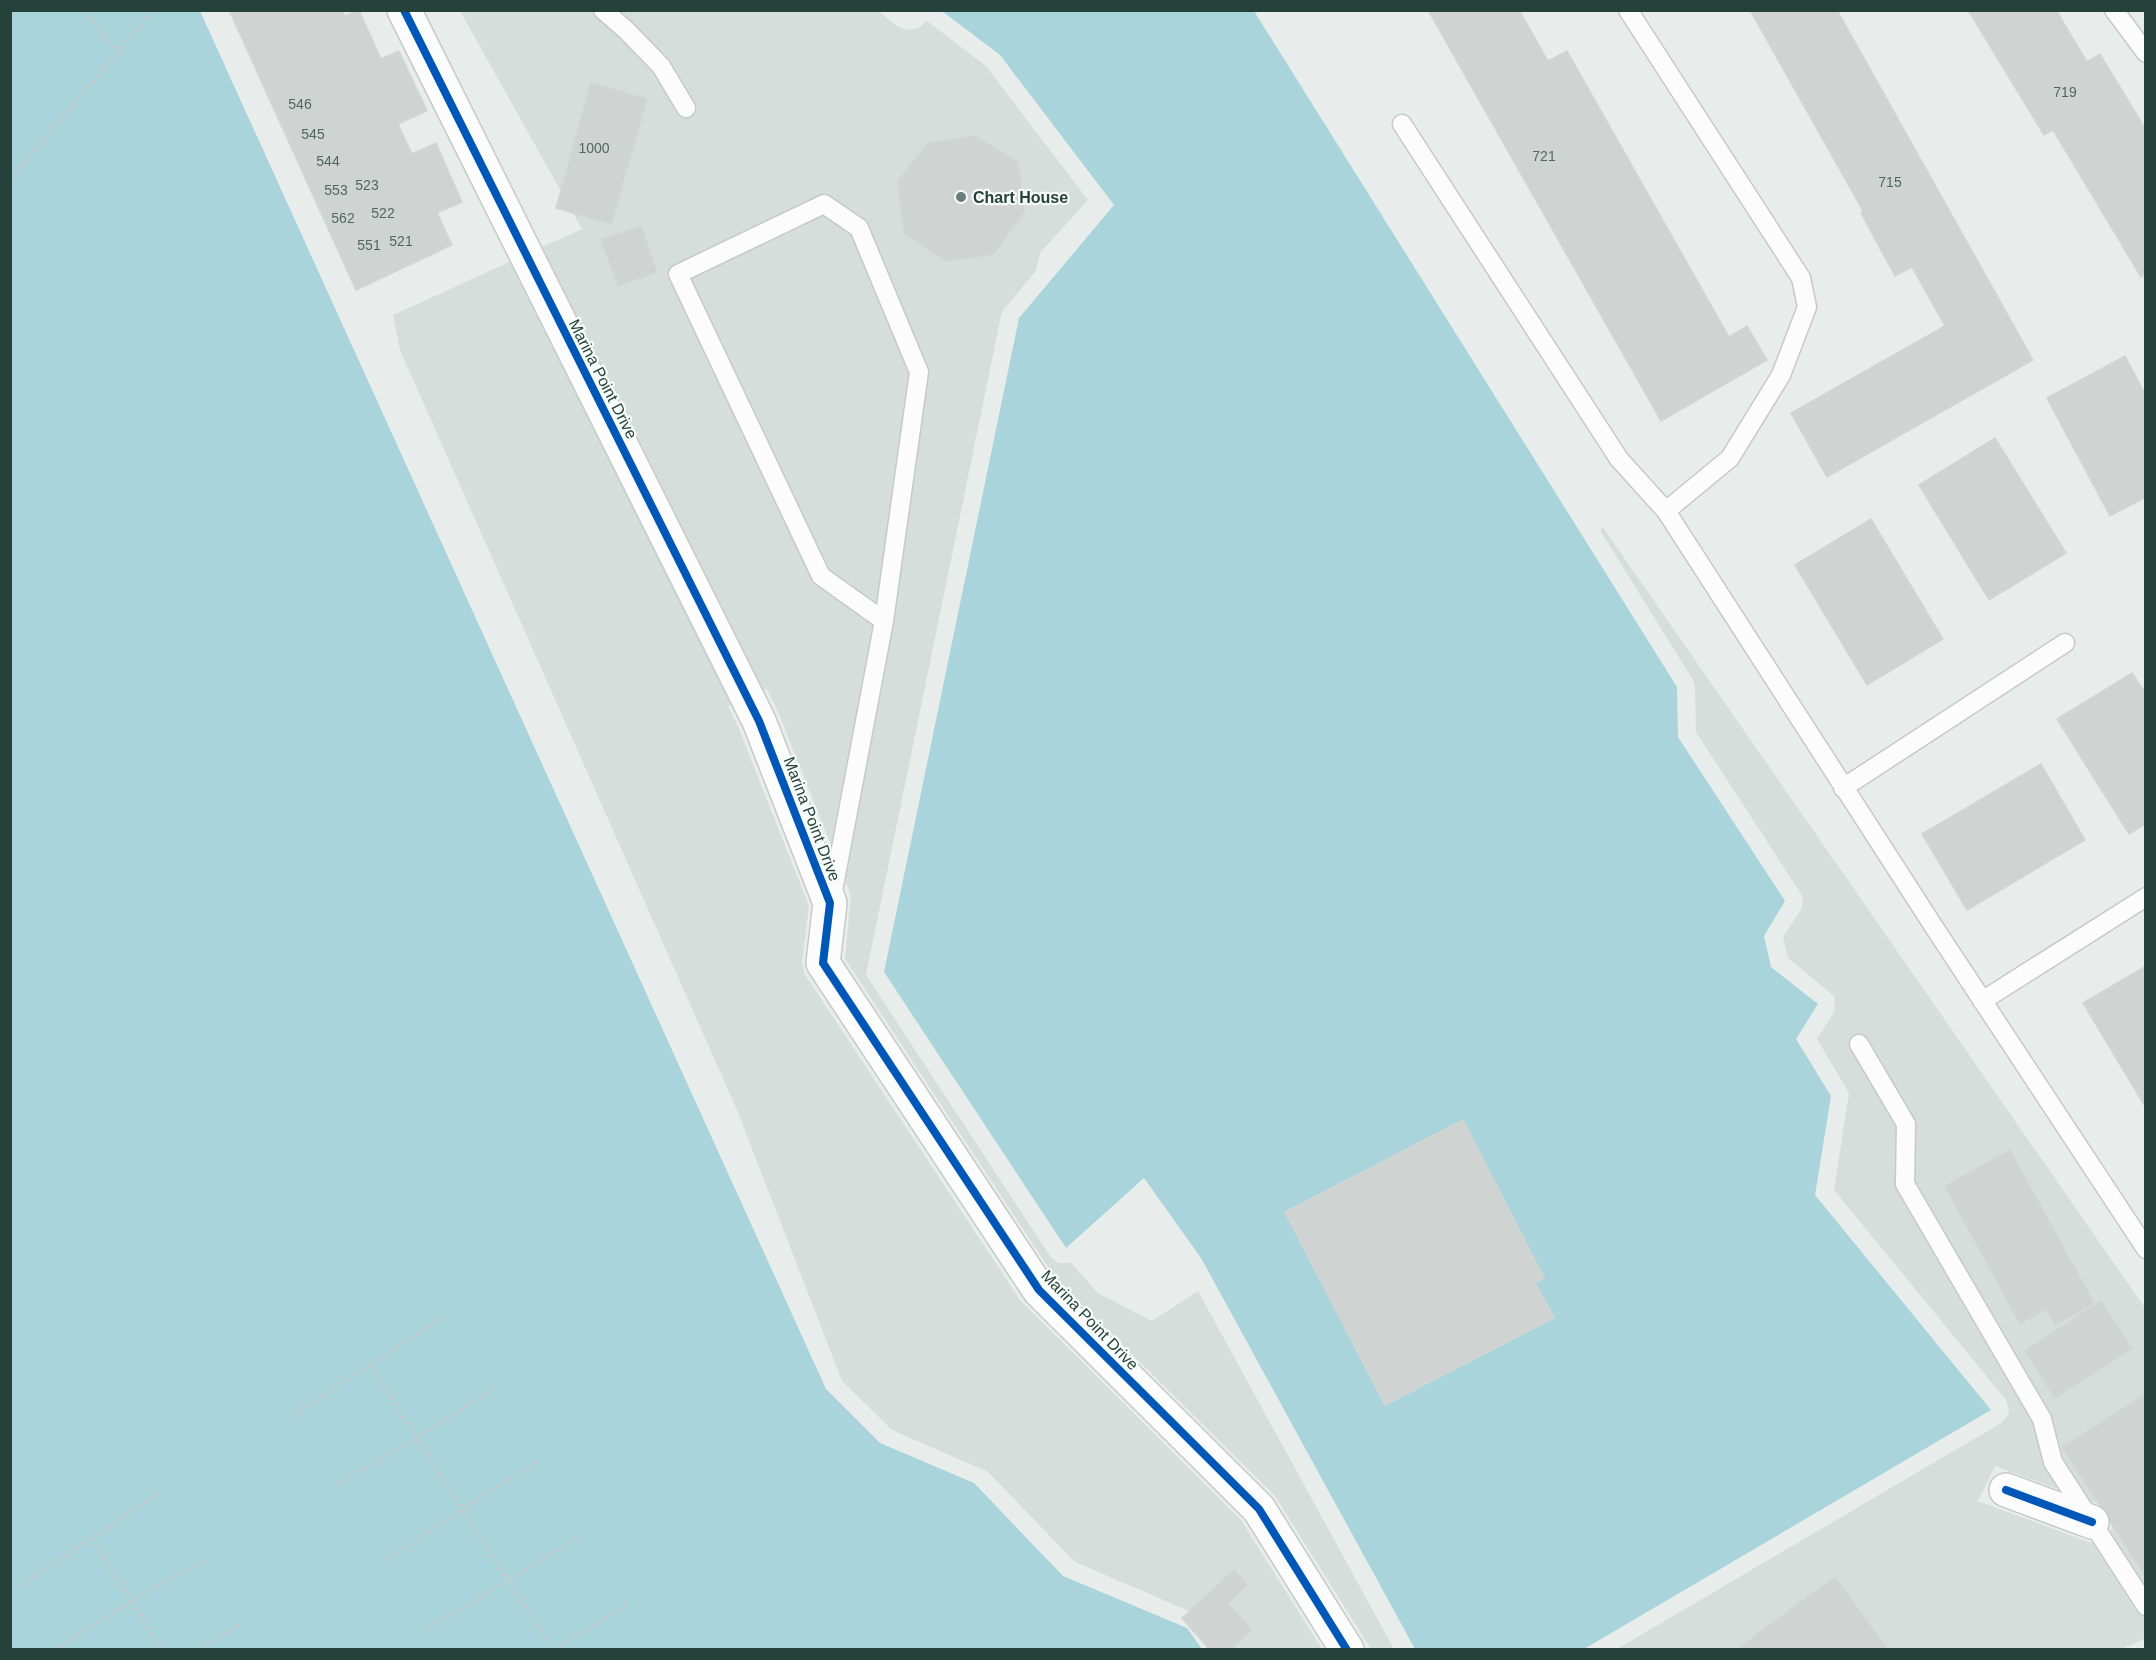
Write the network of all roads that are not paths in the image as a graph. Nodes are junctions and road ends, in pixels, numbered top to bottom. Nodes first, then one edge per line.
1 (404, 10) edge
2 (603, 10) edge
3 (1628, 10) edge
4 (2114, 10) edge
5 (2145, 52) edge
6 (686, 108) dead end
7 (1402, 124) dead end
8 (1666, 511) junction
9 (884, 621) junction
10 (2065, 643) dead end
11 (1843, 788) junction
12 (2145, 897) edge
13 (830, 903) junction
14 (1983, 1001) junction
15 (1859, 1044) dead end
16 (2139, 1224) edge
17 (2145, 1250) edge
18 (2006, 1490) dead end
19 (2092, 1522) junction
20 (2145, 1606) edge
21 (1347, 1650) edge

1 - 13 street, Marina Point Drive
2 - 6 lane
3 - 8 lane
4 - 5 lane
7 - 8 lane
8 - 11 lane
9 - 9 lane
9 - 13 lane
10 - 11 lane
11 - 14 lane
12 - 14 lane
13 - 21 street, Marina Point Drive
14 - 16 lane
15 - 19 lane
16 - 17 lane
18 - 19 street
19 - 20 lane

